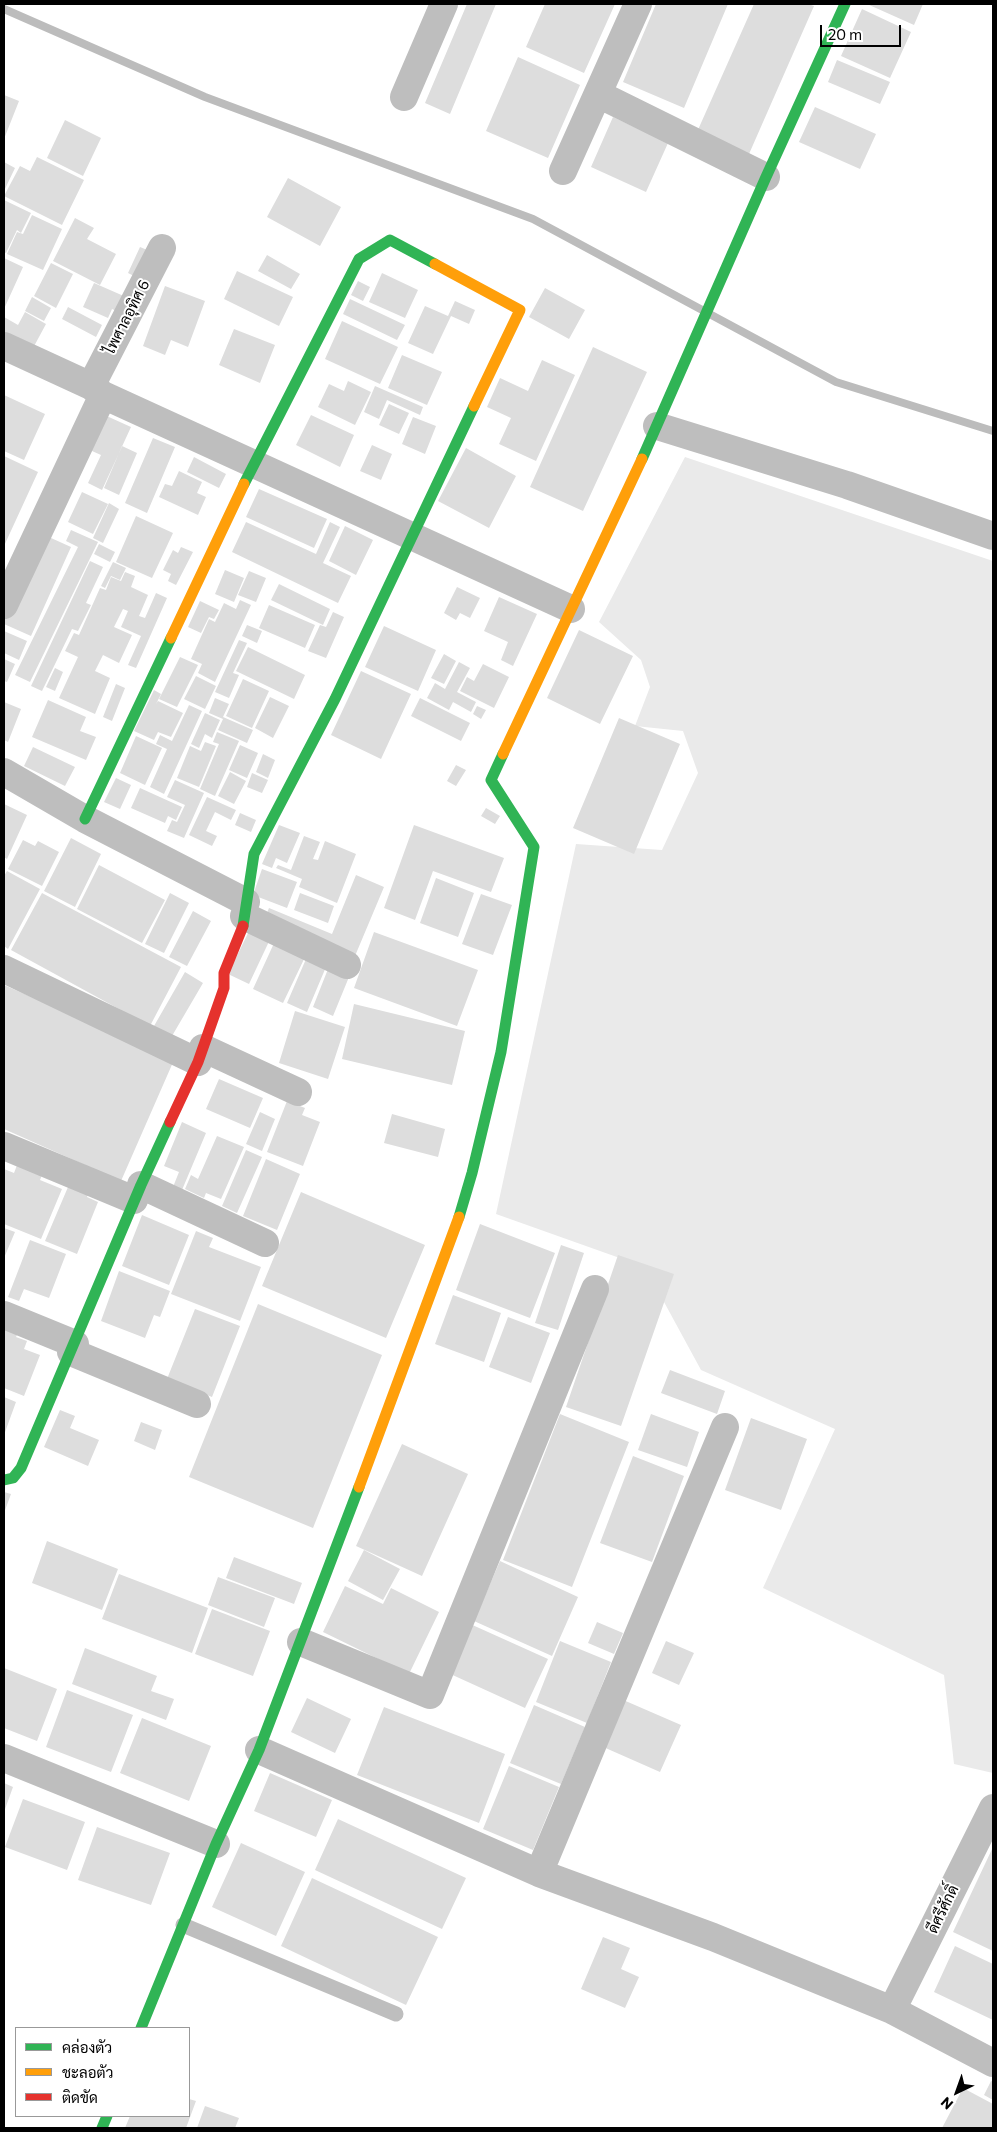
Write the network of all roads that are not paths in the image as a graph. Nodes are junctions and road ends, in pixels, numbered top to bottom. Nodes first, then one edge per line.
1 (444, 4) edge
2 (638, 4) edge
3 (845, 4) edge
4 (598, 94) junction
5 (404, 98) dead end
6 (562, 171) dead end
7 (766, 177) junction
8 (162, 248) dead end
9 (4, 346) edge
10 (97, 390) junction
11 (657, 426) junction
12 (254, 464) junction
13 (412, 536) junction
14 (993, 536) edge
15 (4, 605) edge
16 (571, 610) junction
17 (4, 772) edge
18 (85, 819) junction
19 (245, 909) junction
20 (347, 965) dead end
21 (4, 969) edge
22 (200, 1055) junction
23 (298, 1092) dead end
24 (4, 1146) edge
25 (138, 1192) junction
26 (265, 1243) dead end
27 (595, 1289) dead end
28 (4, 1315) edge
29 (73, 1348) junction
30 (197, 1404) dead end
31 (726, 1427) dead end
32 (4, 1480) edge
33 (301, 1642) junction
34 (259, 1750) junction
35 (4, 1758) edge
36 (993, 1808) edge
37 (216, 1844) junction
38 (539, 1873) junction
39 (183, 1925) junction
40 (892, 2010) junction
41 (396, 2014) dead end
42 (142, 2027) edge
43 (993, 2063) edge

1 - 5 street
2 - 4 street
3 - 7 street
4 - 6 street
4 - 7 street
7 - 11 street
8 - 10 street, ไพศาลอุทิศ 6
9 - 10 street
10 - 12 street
10 - 15 street, ไพศาลอุทิศ 6
11 - 14 street
11 - 16 street
12 - 13 street
12 - 13 street
12 - 18 street
13 - 16 street
13 - 19 street
16 - 33 street
17 - 18 street
18 - 19 street
19 - 20 street
19 - 22 street
21 - 22 street
22 - 23 street
22 - 25 street
24 - 25 street
25 - 26 street
25 - 29 street
27 - 33 street
28 - 29 street
29 - 30 street
29 - 32 street
31 - 38 street
33 - 34 street
34 - 37 street
34 - 38 street
35 - 37 street
36 - 40 street, ดีศรีศักดิ์
37 - 39 street
38 - 40 street
39 - 41 lane
39 - 42 street
40 - 43 street

